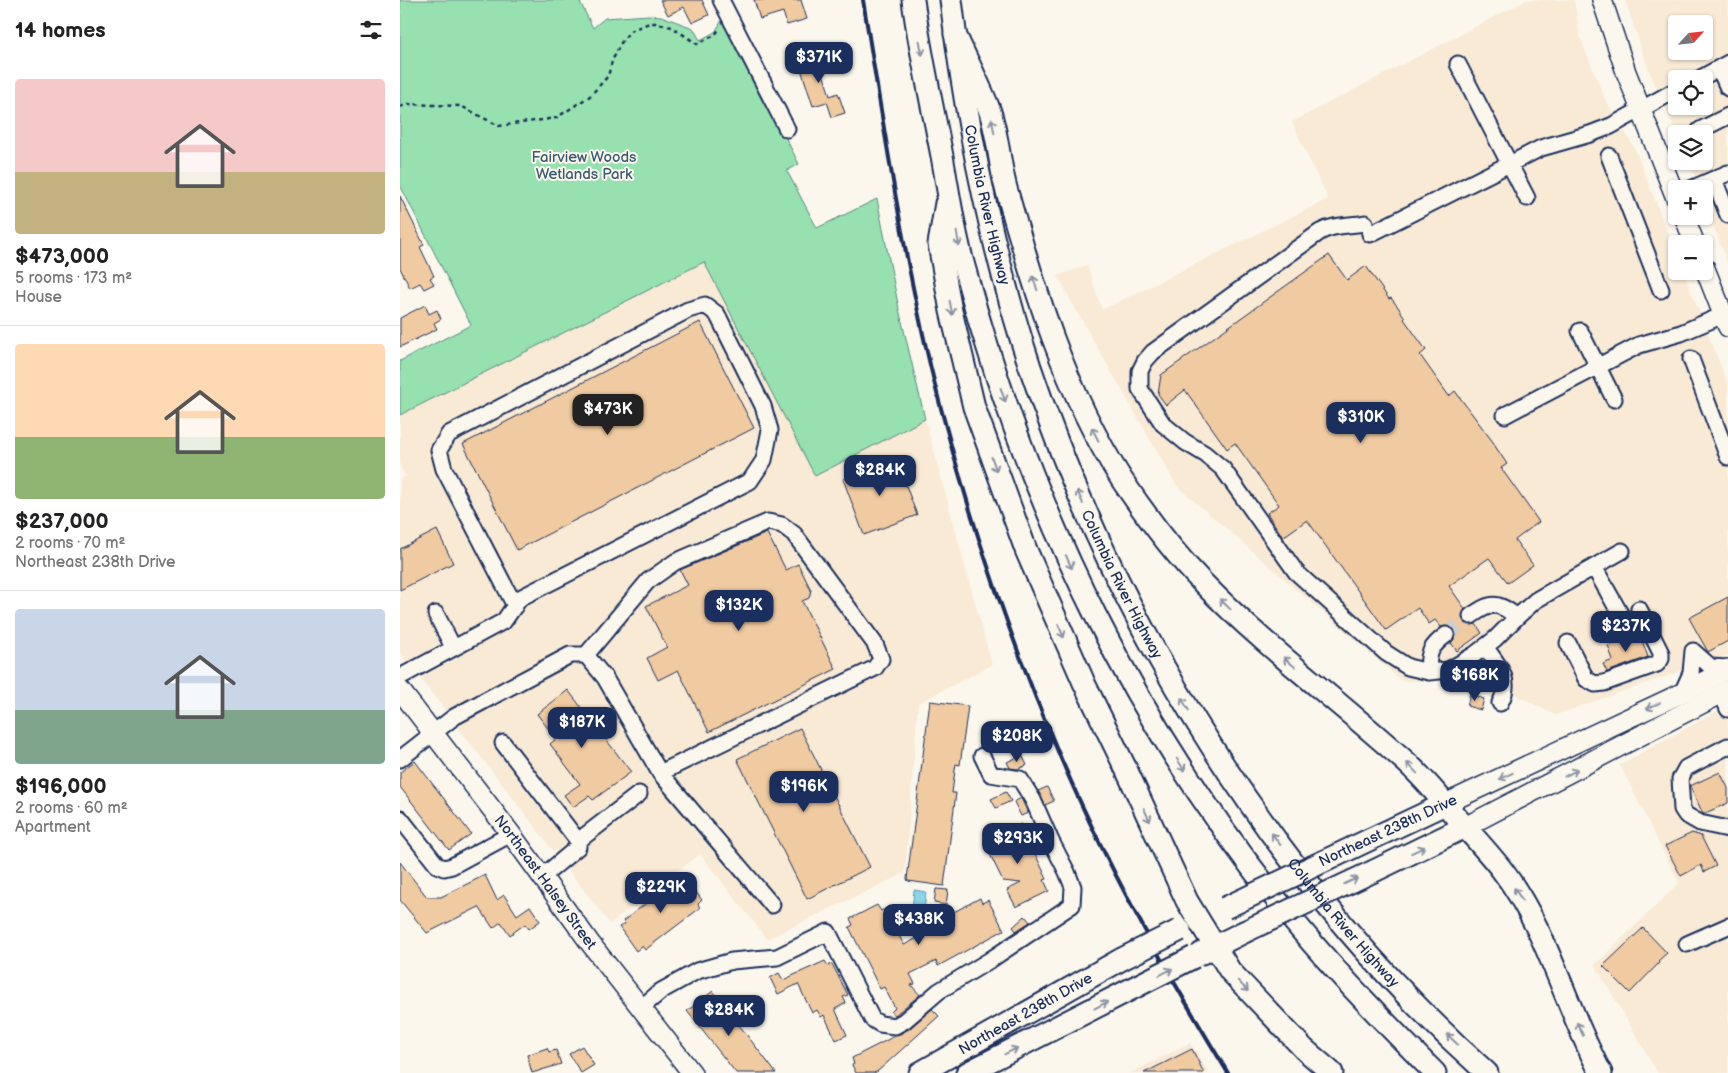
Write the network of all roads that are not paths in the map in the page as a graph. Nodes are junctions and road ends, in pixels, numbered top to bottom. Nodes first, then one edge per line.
1 (721, 0) edge
2 (913, 0) edge
3 (951, 0) edge
4 (1602, 0) edge
5 (955, 34) junction
6 (1458, 64) dead end
7 (1723, 66) edge
8 (1728, 88) edge
9 (1668, 95) edge
10 (1641, 110) junction
11 (1728, 116) edge
12 (1710, 125) edge
13 (787, 129) dead end
14 (1609, 156) dead end
15 (1510, 164) junction
16 (1721, 176) edge
17 (1674, 180) edge
18 (949, 191) junction
19 (1527, 198) dead end
20 (1728, 215) edge
21 (1710, 280) edge
22 (1662, 290) dead end
23 (1726, 318) edge
24 (1580, 331) dead end
25 (1691, 359) dead end
26 (1598, 366) junction
27 (1614, 399) dead end
28 (1505, 415) dead end
29 (1728, 457) edge
30 (1622, 551) dead end
31 (1594, 567) junction
32 (516, 606) junction
33 (1639, 609) dead end
34 (436, 614) dead end
35 (1471, 616) tunnel mouth
36 (1517, 617) junction
37 (1622, 617) dead end
38 (1446, 635) tunnel mouth
39 (1568, 643) dead end
40 (453, 647) junction
41 (1485, 647) junction
42 (586, 655) junction
43 (1728, 669) edge
44 (1428, 672) junction
45 (400, 677) edge
46 (400, 690) edge
47 (1682, 693) junction
48 (1726, 698) edge
49 (1500, 703) dead end
50 (433, 733) junction
51 (503, 743) dead end
52 (1728, 746) edge
53 (982, 756) dead end
54 (400, 759) edge
55 (660, 773) junction
56 (639, 794) dead end
57 (1445, 804) junction
58 (400, 818) edge
59 (1465, 827) junction
60 (1728, 829) edge
61 (511, 834) junction
62 (578, 841) junction
63 (542, 877) junction
64 (772, 904) dead end
65 (1199, 921) junction
66 (1728, 926) edge
67 (1687, 944) dead end
68 (1215, 947) junction
69 (641, 1008) junction
70 (692, 1073) edge
71 (920, 1073) edge
72 (967, 1073) edge
73 (1332, 1073) edge
74 (1435, 1073) edge
75 (1487, 1073) edge
76 (1601, 1073) edge

1 - 13 street
2 -> 18 highway
3 - 5 highway, Columbia River Highway
4 - 10 main road
57 -> 5 highway
75 -> 5 highway, Columbia River Highway
6 - 15 street
7 - 8 street
9 - 10 street
10 - 15 street
10 - 17 main road
11 - 12 street
14 - 22 street
15 - 19 street
15 - 44 street
16 - 20 street
18 -> 65 highway
18 -> 74 highway
21 - 23 main road
23 - 26 street
24 - 26 street
25 - 29 street
26 - 27 street
26 - 28 street
30 - 31 street
31 - 36 street
31 - 37 street
32 - 32 street
32 - 40 street
33 - 39 street
34 - 40 street
35 - 36 street
36 - 41 street
38 - 44 street
40 - 45 street
41 - 44 street
41 - 49 street
42 - 50 street
42 - 55 street
42 - 55 street
43 - 47 main road, Northeast 238th Drive
43 - 47 street
46 - 50 main road, Northeast Halsey Street
47 -> 57 main road, Northeast 238th Drive
59 -> 48 main road, Northeast 238th Drive
50 - 54 street
50 - 61 main road, Northeast Halsey Street
51 - 62 street
52 - 60 street
53 - 69 street
55 - 64 street
56 - 62 street
57 - 59 highway
57 - 65 highway, Northeast 238th Drive, bridge
58 - 61 street
68 -> 59 highway, Northeast 238th Drive, bridge
76 -> 59 highway
61 - 63 main road, Northeast Halsey Street
62 - 63 street
63 - 69 main road, Northeast Halsey Street
65 - 68 highway
65 - 71 highway, Northeast 238th Drive, bridge
66 - 67 street
72 -> 68 highway, Northeast 238th Drive, bridge
68 -> 73 highway
69 - 70 main road, Northeast Halsey Street

